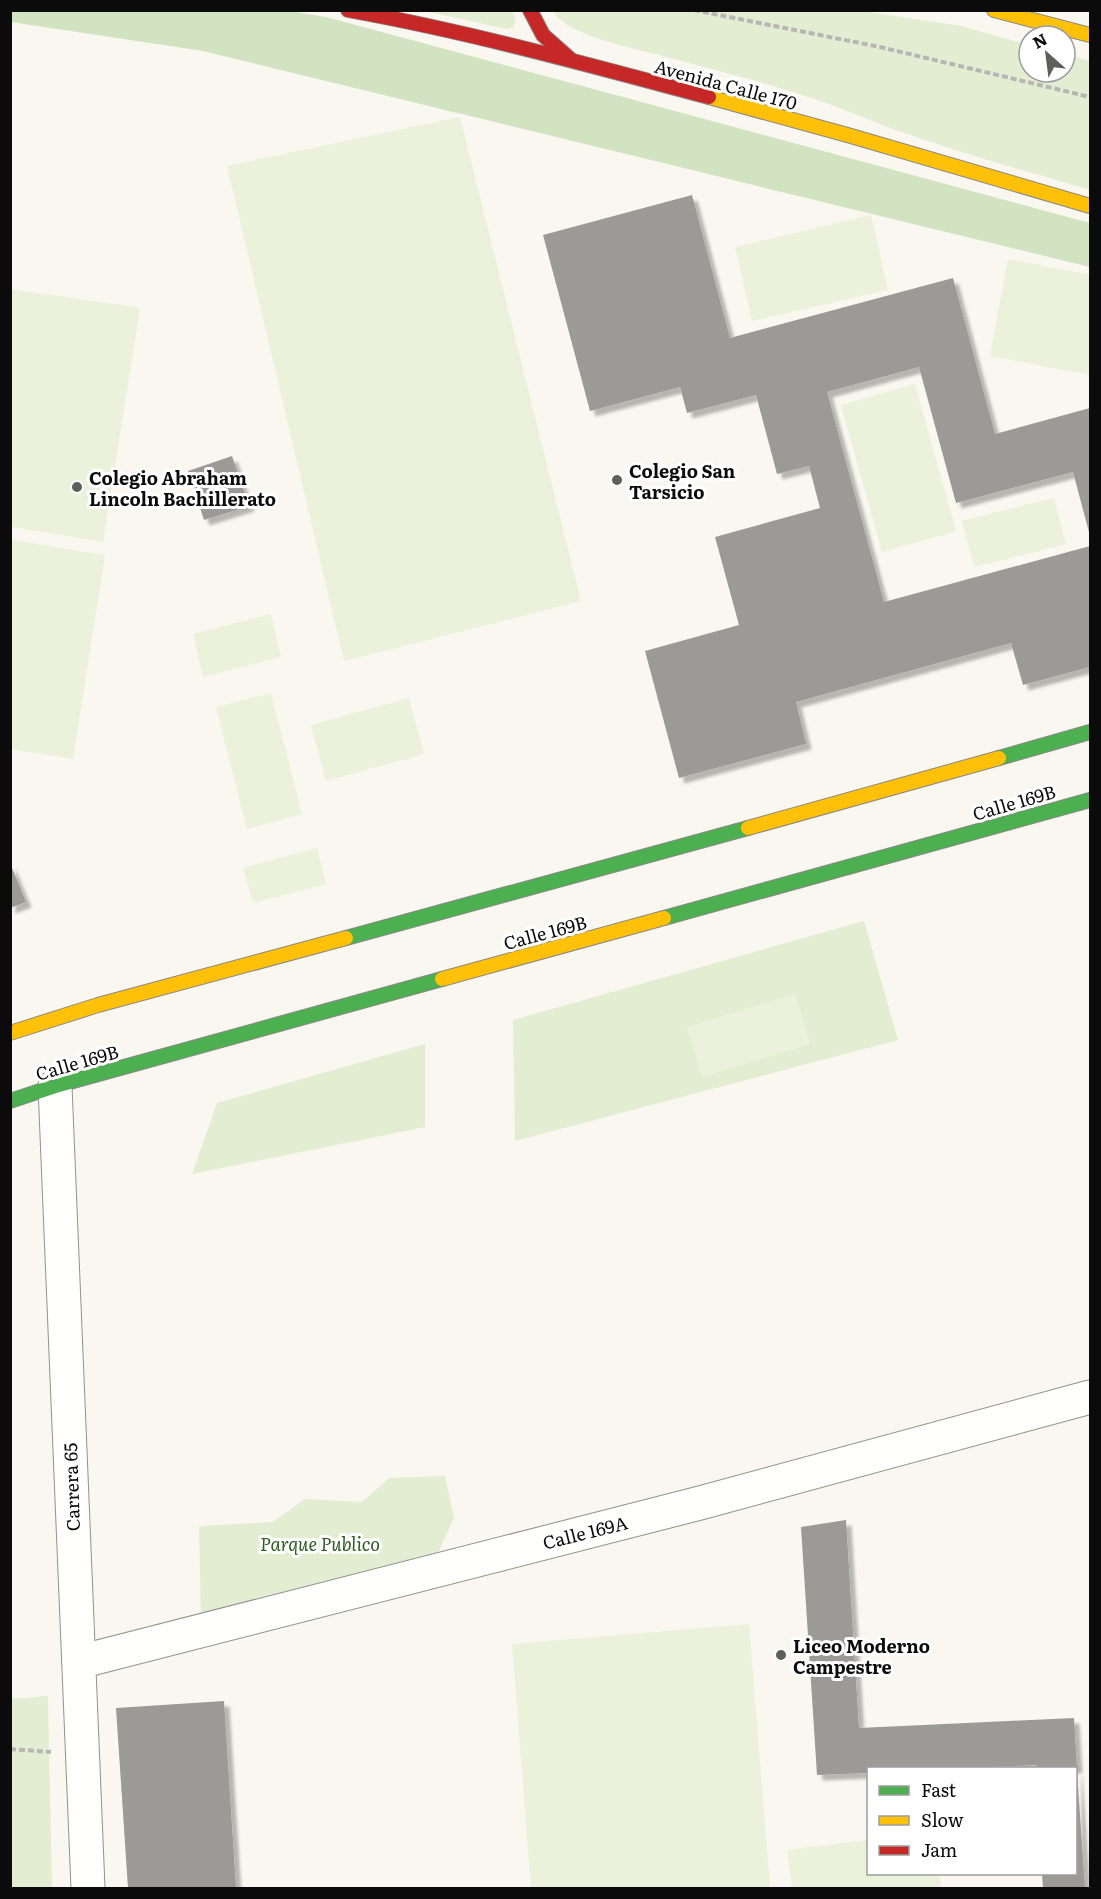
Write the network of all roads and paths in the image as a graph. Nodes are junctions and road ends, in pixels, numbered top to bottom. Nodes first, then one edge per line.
1 (348, 10) edge
2 (530, 10) edge
3 (694, 10) edge
4 (993, 10) edge
5 (1090, 35) edge
6 (571, 60) junction
7 (1090, 97) edge
8 (1090, 206) edge
9 (1090, 732) edge
10 (1090, 800) edge
11 (10, 1033) edge
12 (55, 1086) junction
13 (10, 1101) edge
14 (1090, 1396) edge
15 (79, 1662) junction
16 (10, 1749) edge
17 (60, 1753) dead end
18 (88, 1888) edge

1 - 6 main road, Avenida Calle 170
2 - 6 main road
3 - 7 path
4 - 5 main road
6 - 8 main road, Avenida Calle 170
9 - 11 main road
10 - 12 main road, Calle 169B
12 - 13 main road, Calle 169B
12 - 15 street, Carrera 65
14 - 15 street, Calle 169A
15 - 18 street, Carrera 65
16 - 17 path

